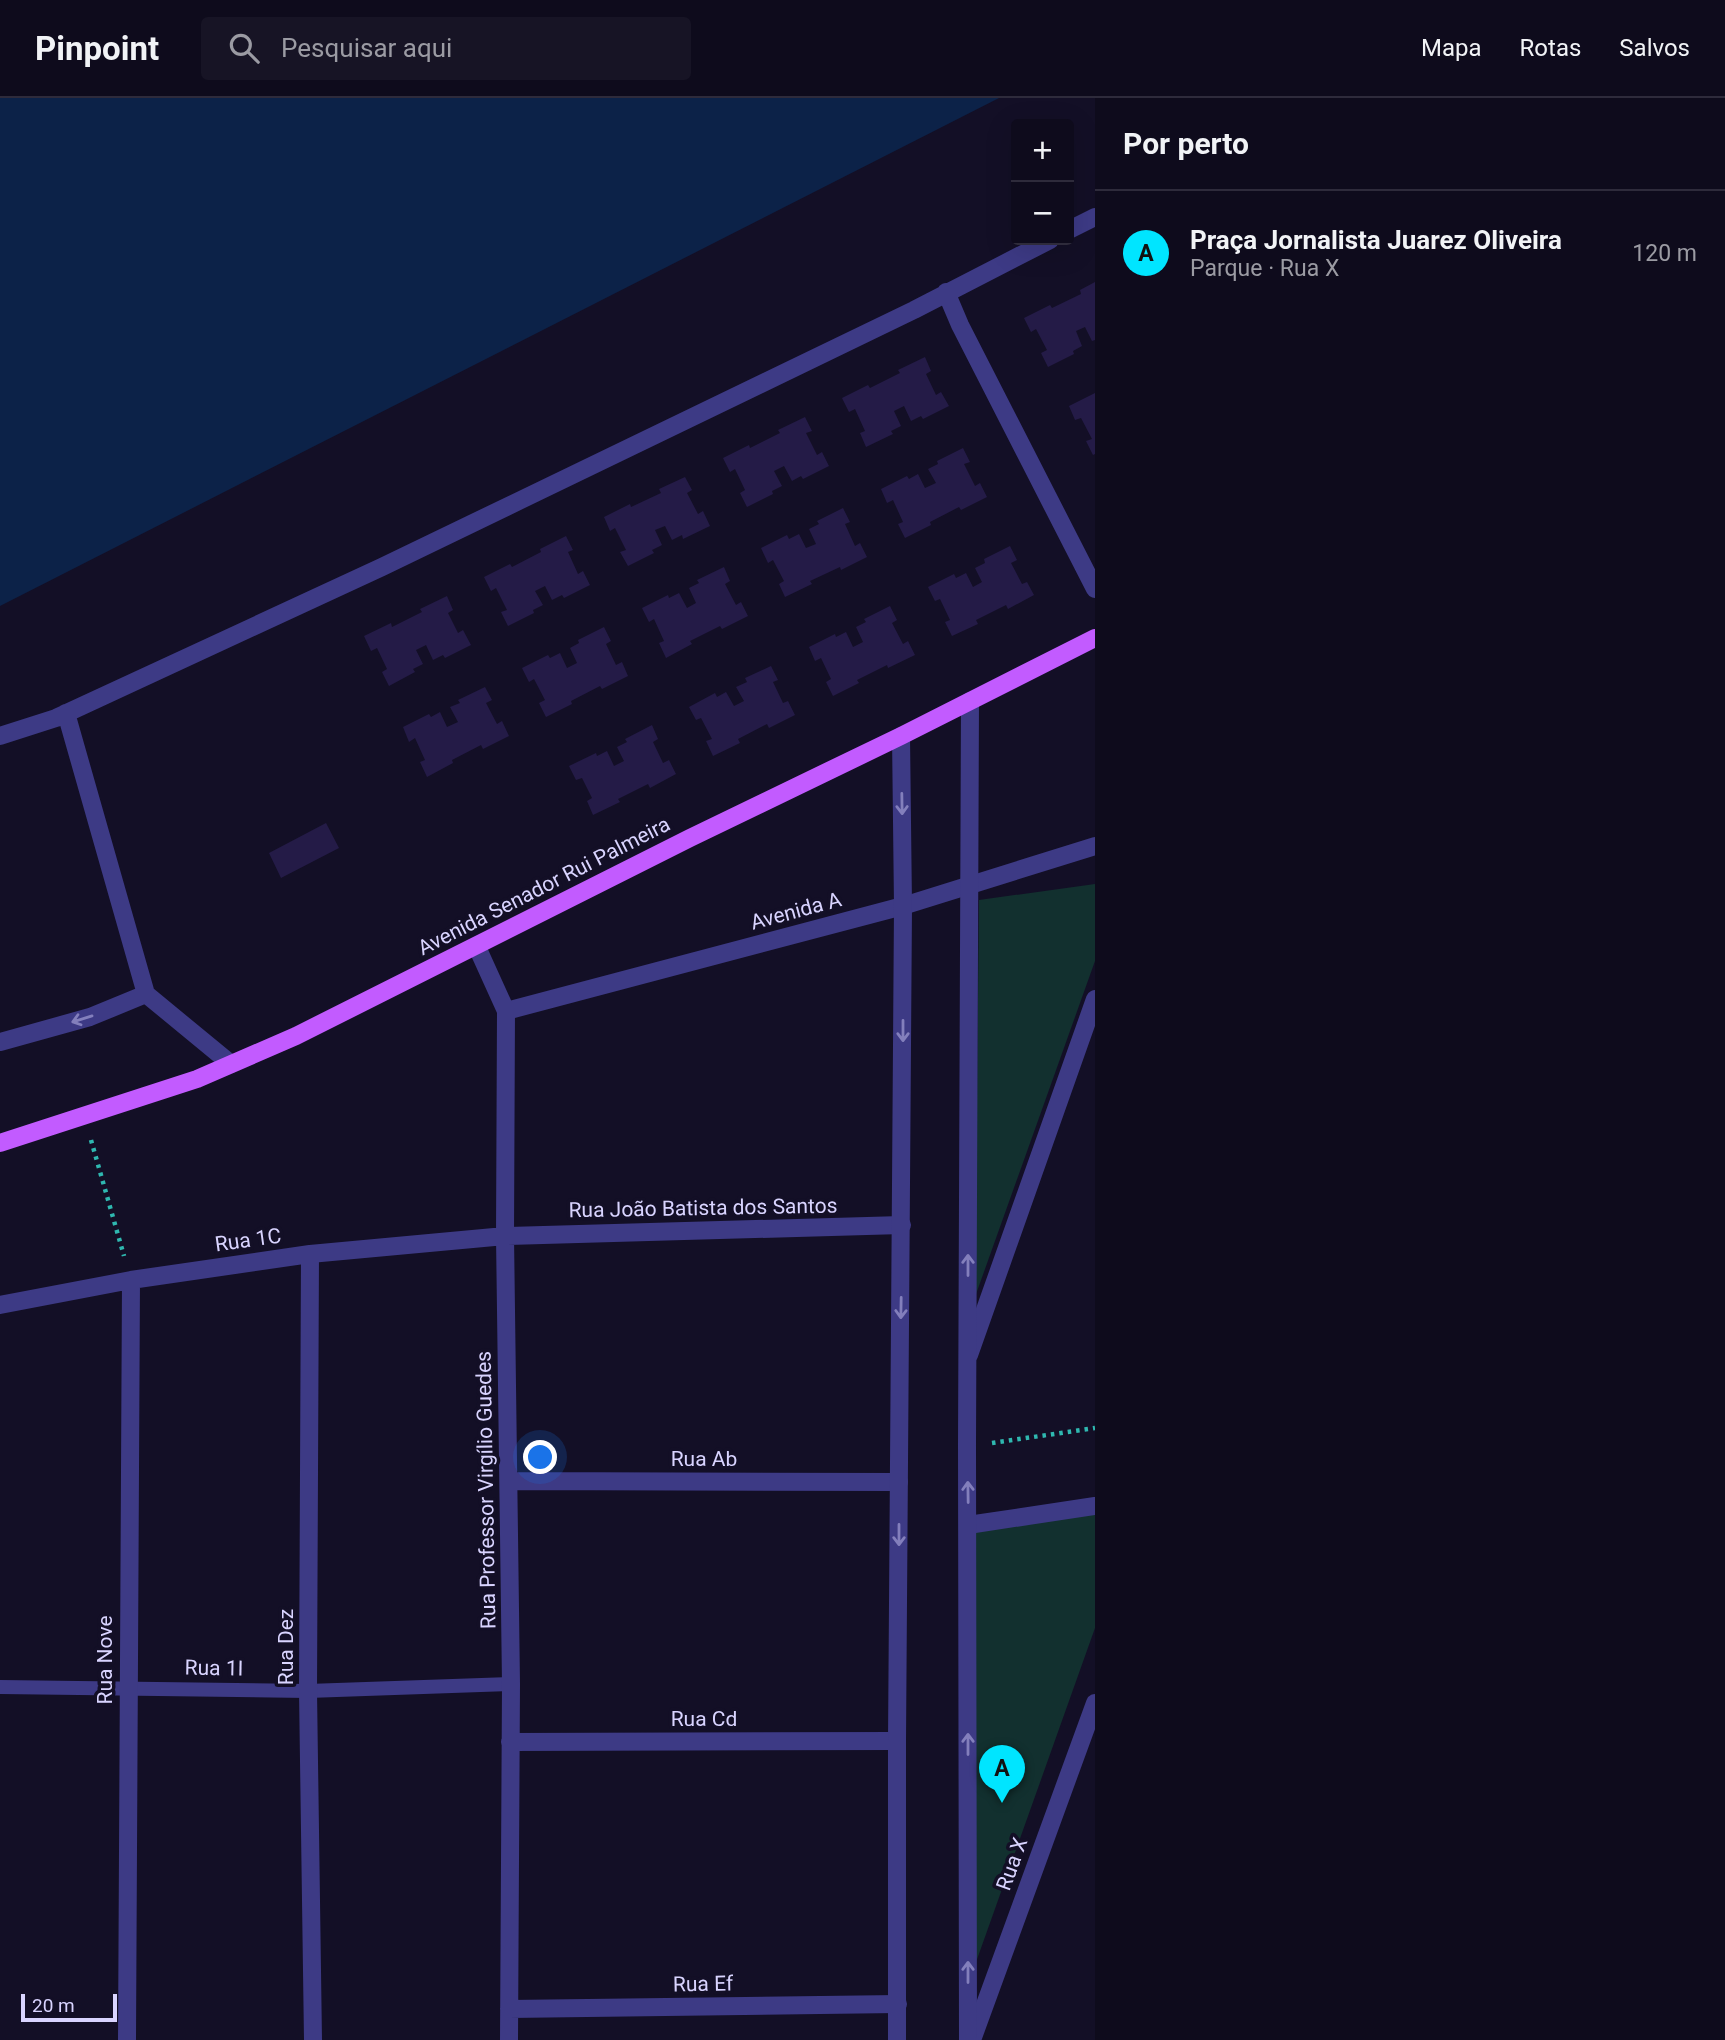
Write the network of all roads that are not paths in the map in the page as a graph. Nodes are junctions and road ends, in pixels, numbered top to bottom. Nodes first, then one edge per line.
1 (1095, 217) edge
2 (1074, 228) edge
3 (1040, 245) edge
4 (946, 292) junction
5 (1095, 589) edge
6 (1095, 638) edge
7 (970, 701) junction
8 (66, 713) junction
9 (0, 736) edge
10 (901, 736) junction
11 (1095, 846) edge
12 (971, 886) junction
13 (903, 906) junction
14 (477, 947) junction
15 (146, 994) junction
16 (1095, 999) edge
17 (506, 1011) junction
18 (0, 1042) edge
19 (231, 1064) junction
20 (0, 1143) edge
21 (902, 1225) junction
22 (505, 1236) junction
23 (310, 1254) junction
24 (131, 1280) junction
25 (0, 1305) edge
26 (968, 1358) junction
27 (509, 1480) junction
28 (899, 1482) junction
29 (1095, 1506) edge
30 (968, 1525) junction
31 (510, 1684) junction
32 (0, 1687) edge
33 (128, 1688) junction
34 (308, 1690) junction
35 (1095, 1703) edge
36 (897, 1741) junction
37 (510, 1742) junction
38 (898, 2004) junction
39 (509, 2009) junction
40 (127, 2040) edge
41 (313, 2040) edge
42 (509, 2040) edge
43 (897, 2040) edge
44 (970, 2040) edge

1 - 2 street
3 - 4 street
4 - 5 street
4 - 8 street
6 - 7 main road, Avenida Senador Rui Palmeira
7 - 10 main road, Avenida Senador Rui Palmeira
7 - 12 street
8 - 9 street
8 - 15 street
10 -> 13 street
10 - 14 main road, Avenida Senador Rui Palmeira
11 - 12 street, Avenida A
12 - 13 street, Avenida A
26 -> 12 street
13 - 17 street, Avenida A
13 -> 21 street
14 - 17 street, Rua Professor Virgílio Guedes
14 - 19 main road, Avenida Senador Rui Palmeira
15 -> 18 street
15 - 19 street
16 - 26 street
17 - 22 street, Rua Professor Virgílio Guedes
19 - 20 main road, Avenida Senador Rui Palmeira
21 - 22 street, Rua João Batista dos Santos
21 -> 28 street
22 - 23 street, Rua 1C
22 - 27 street, Rua Professor Virgílio Guedes
23 - 24 street, Rua 1C
23 - 34 street, Rua Dez
24 - 25 street, Rua 1C
24 - 33 street, Rua Nove
30 -> 26 street
27 - 28 street, Rua Ab
27 - 31 street, Rua Professor Virgílio Guedes
28 -> 36 street
29 - 30 street
44 -> 30 street
31 - 34 lane, Rua 1I
31 - 37 street, Rua Professor Virgílio Guedes
32 - 33 lane, Rua 1I
33 - 34 lane, Rua 1I
33 - 40 street, Rua Nove
34 - 41 street, Rua Dez
35 - 44 street, Rua X
36 - 37 street, Rua Cd
36 - 38 street
37 - 39 street, Rua Professor Virgílio Guedes
38 - 39 street, Rua Ef
38 - 43 street
39 - 42 street, Rua Professor Virgílio Guedes

